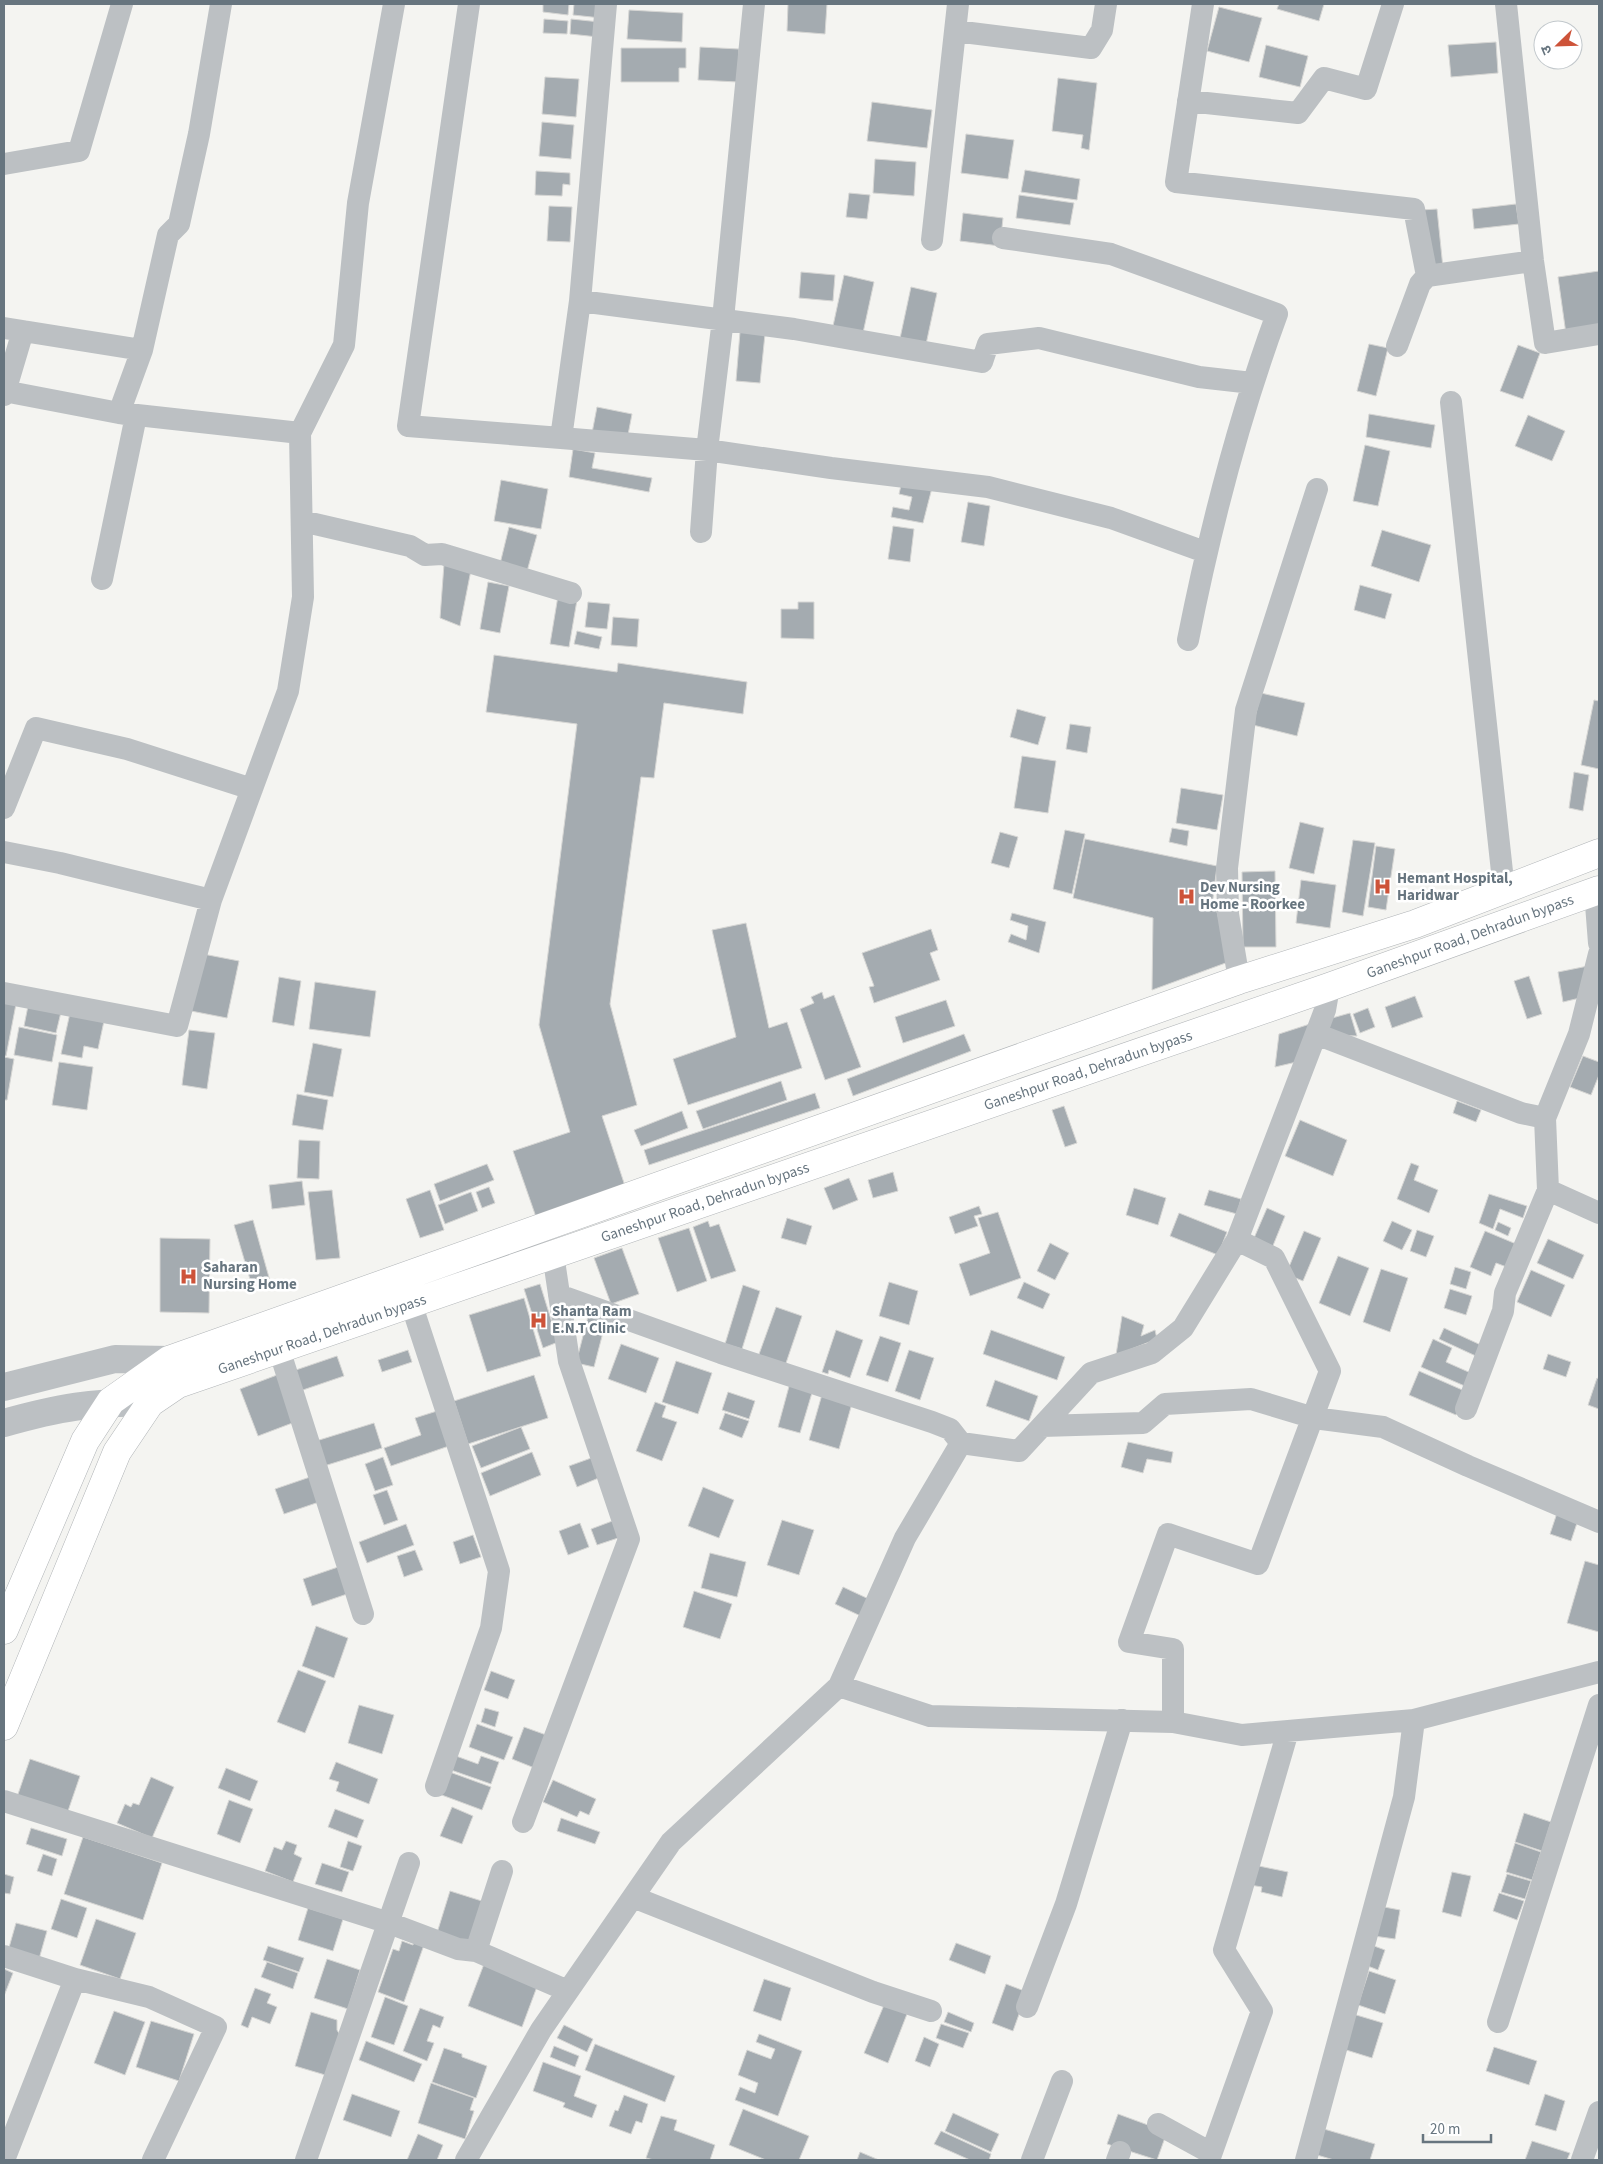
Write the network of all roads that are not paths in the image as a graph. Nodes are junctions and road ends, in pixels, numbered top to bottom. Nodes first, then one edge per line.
1 (122, 4) edge
2 (220, 4) edge
3 (394, 4) edge
4 (469, 4) edge
5 (606, 4) edge
6 (754, 4) edge
7 (958, 4) edge
8 (1106, 4) edge
9 (1203, 4) edge
10 (1393, 4) edge
11 (1506, 4) edge
12 (955, 31) junction
13 (1188, 101) junction
14 (4, 164) edge
15 (1003, 238) dead end
16 (932, 240) dead end
17 (1533, 261) junction
18 (1428, 276) junction
19 (580, 301) junction
20 (723, 319) junction
21 (13, 330) edge
22 (1599, 334) edge
23 (1397, 346) dead end
24 (142, 350) junction
25 (1252, 383) junction
26 (4, 392) edge
27 (1451, 402) dead end
28 (119, 413) junction
29 (300, 433) junction
30 (561, 438) junction
31 (707, 450) junction
32 (1317, 489) dead end
33 (302, 521) junction
34 (701, 532) dead end
35 (1205, 552) junction
36 (102, 579) dead end
37 (571, 593) dead end
38 (1188, 640) dead end
39 (252, 789) junction
40 (4, 808) edge
41 (4, 852) edge
42 (1599, 853) edge
43 (1504, 890) junction
44 (1597, 891) edge
45 (211, 900) junction
46 (1599, 943) edge
47 (1599, 954) edge
48 (1239, 980) junction
49 (1329, 987) junction
50 (4, 993) edge
51 (1316, 1034) junction
52 (1545, 1118) junction
53 (1548, 1190) junction
54 (1599, 1213) edge
55 (1237, 1240) junction
56 (553, 1254) junction
57 (559, 1295) junction
58 (411, 1303) junction
59 (279, 1349) junction
60 (169, 1360) junction
61 (4, 1387) edge
62 (111, 1401) junction
63 (150, 1403) junction
64 (1466, 1409) dead end
65 (1314, 1418) junction
66 (4, 1423) edge
67 (1042, 1426) junction
68 (961, 1443) junction
69 (1599, 1522) edge
70 (363, 1614) dead end
71 (4, 1630) edge
72 (1599, 1672) edge
73 (839, 1686) junction
74 (1599, 1705) edge
75 (1122, 1720) junction
76 (1414, 1720) junction
77 (1173, 1722) junction
78 (4, 1726) edge
79 (1288, 1730) junction
80 (436, 1786) dead end
81 (4, 1801) edge
82 (523, 1822) dead end
83 (409, 1863) dead end
84 (502, 1871) dead end
85 (633, 1897) junction
86 (389, 1923) junction
87 (476, 1951) junction
88 (4, 1956) edge
89 (75, 1979) junction
90 (568, 1991) junction
91 (1027, 2007) dead end
92 (931, 2011) dead end
93 (1498, 2022) dead end
94 (1062, 2081) dead end
95 (1599, 2112) edge
96 (1158, 2124) dead end
97 (1210, 2157) edge
98 (4, 2160) edge
99 (153, 2160) edge
100 (306, 2160) edge
101 (466, 2160) edge
102 (1032, 2160) edge
103 (1306, 2160) edge
104 (1582, 2160) edge

1 - 14 street
2 - 24 street
3 - 29 street
4 - 30 street
5 - 19 street
6 - 20 street
7 - 12 street
8 - 12 street
9 - 13 street
10 - 13 street
11 - 17 street
12 - 16 street
13 - 18 street
15 - 25 street
17 - 18 street
17 - 22 street
18 - 23 street
19 - 20 street
19 - 30 street
20 - 25 street
20 - 31 street
21 - 24 street
21 - 26 street
24 - 28 street
25 - 35 street
26 - 28 street
27 - 43 street
28 - 29 street
28 - 36 street
29 - 33 street
30 - 31 street
31 - 34 street
31 - 35 street
32 - 48 street
33 - 37 street
33 - 39 street
35 - 38 street
39 - 40 street
39 - 45 street
41 - 45 street
42 - 43 main road
43 - 48 main road
44 - 46 street
44 - 49 main road, Ganeshpur Road, Dehradun bypass
45 - 50 street
47 - 52 street
48 - 60 main road
49 - 51 street
49 - 56 main road, Ganeshpur Road, Dehradun bypass
51 - 52 street
51 - 55 street
52 - 53 street
53 - 54 street
53 - 64 street
55 - 65 street
55 - 67 street
56 - 57 street
56 - 58 main road, Ganeshpur Road, Dehradun bypass
57 - 68 street
57 - 82 street
58 - 59 main road, Ganeshpur Road, Dehradun bypass
58 - 80 street
59 - 63 main road, Ganeshpur Road, Dehradun bypass
59 - 70 street
60 - 61 street
60 - 62 main road
62 - 63 street
62 - 66 street
62 - 71 main road
63 - 78 main road, Ganeshpur Road, Dehradun bypass
65 - 67 street
65 - 69 street
65 - 77 street
67 - 68 street
68 - 73 street
72 - 76 street
73 - 75 street
73 - 85 street
74 - 93 street
75 - 77 street
75 - 91 street
76 - 79 street
76 - 103 street
77 - 79 street
79 - 97 street
81 - 86 street
83 - 86 street
84 - 87 street
85 - 90 street
85 - 92 street
86 - 87 street
86 - 100 street
87 - 90 street
88 - 89 street
89 - 98 street
89 - 99 street
90 - 101 street
94 - 102 street
95 - 104 street
96 - 97 street

